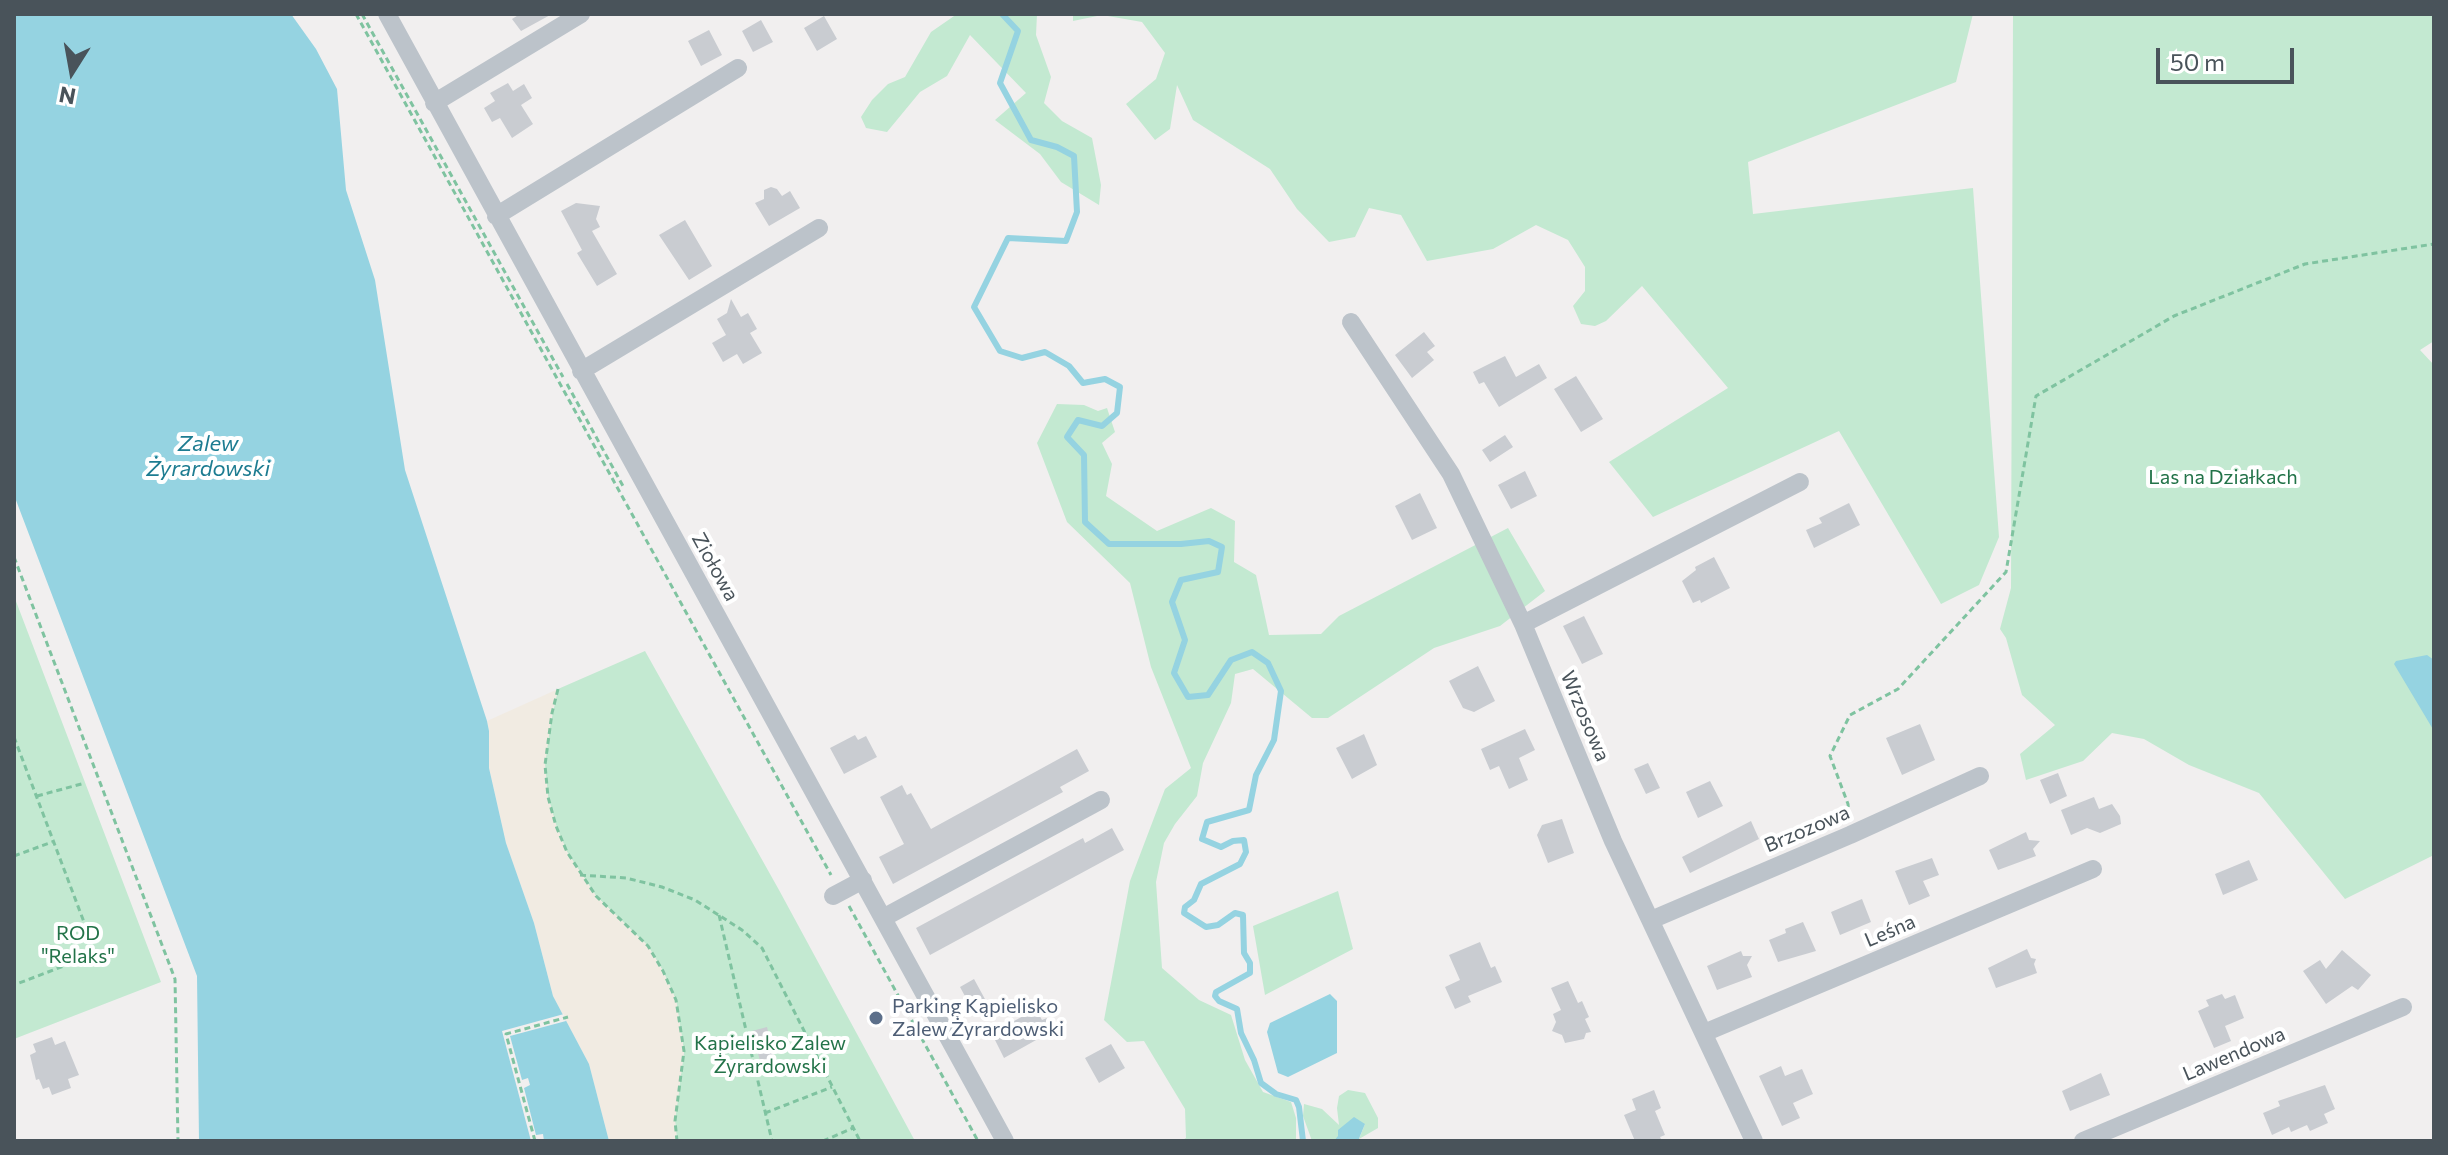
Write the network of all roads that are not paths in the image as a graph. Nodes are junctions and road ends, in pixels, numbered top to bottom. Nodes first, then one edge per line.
1 (387, 14) edge
2 (581, 14) edge
3 (738, 68) dead end
4 (434, 103) junction
5 (496, 216) junction
6 (819, 228) dead end
7 (1351, 322) dead end
8 (581, 371) junction
9 (1800, 482) dead end
10 (1523, 624) junction
11 (1980, 776) dead end
12 (1101, 800) dead end
13 (2093, 869) dead end
14 (863, 880) junction
15 (837, 894) road end
16 (883, 918) junction
17 (1651, 920) junction
18 (2403, 1007) dead end
19 (1704, 1033) junction
20 (1005, 1141) edge
21 (1754, 1141) edge
22 (2083, 1141) edge

1 - 4 street, Ziołowa
2 - 4 street
3 - 5 street
4 - 5 street, Ziołowa
5 - 8 street, Ziołowa
6 - 8 street
7 - 10 street, Wrzosowa
8 - 14 street, Ziołowa
9 - 10 street
10 - 17 street, Wrzosowa
11 - 17 street, Brzozowa
12 - 16 street
13 - 19 street, Leśna
14 - 15 street
14 - 16 street, Ziołowa
16 - 20 street, Ziołowa
17 - 19 street, Wrzosowa
18 - 22 street, Lawendowa
19 - 21 street, Wrzosowa

